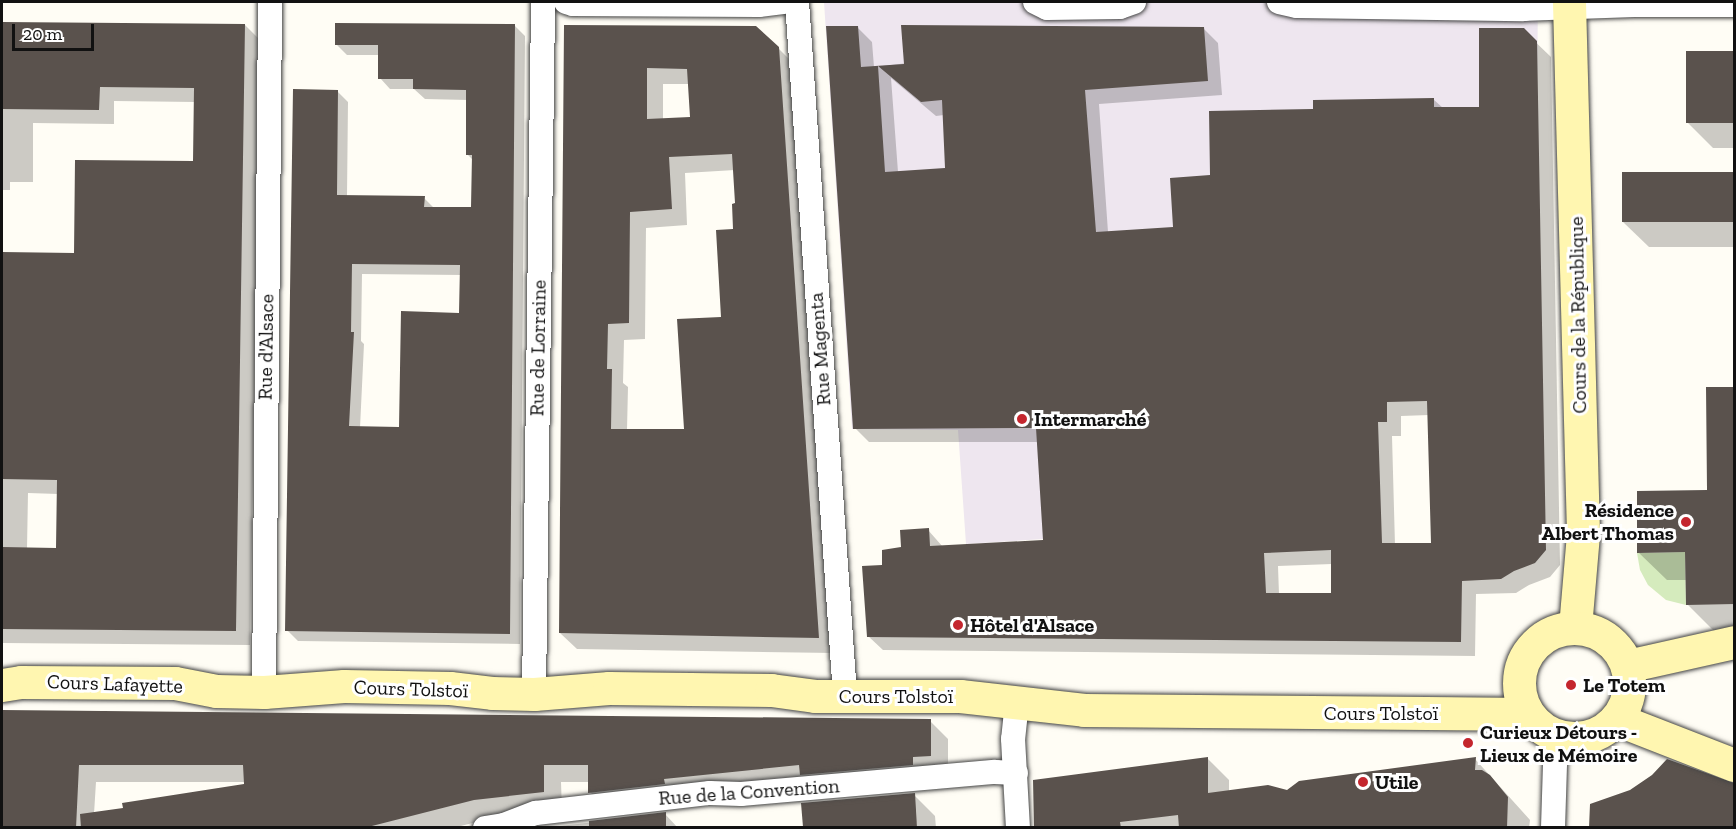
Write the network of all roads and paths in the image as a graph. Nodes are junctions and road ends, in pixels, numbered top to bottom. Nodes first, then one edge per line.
1 (270, 2) edge
2 (543, 2) edge
3 (566, 2) edge
4 (786, 2) edge
5 (797, 2) edge
6 (1035, 2) edge
7 (1134, 2) edge
8 (1279, 2) edge
9 (1569, 4) edge
10 (1734, 5) edge
11 (1575, 628) junction
12 (1734, 642) edge
13 (1627, 666) junction
14 (2, 685) edge
15 (264, 692) junction
16 (534, 694) junction
17 (844, 696) junction
18 (1017, 702) junction
19 (1528, 714) junction
20 (1616, 719) junction
21 (1560, 737) junction
22 (1734, 765) edge
23 (1016, 773) junction
24 (522, 824) edge
25 (484, 828) edge
26 (1018, 828) edge
27 (1553, 828) edge

1 - 15 street, Rue d'Alsace
2 - 16 street, Rue de Lorraine
3 - 4 street
5 - 17 street, Rue Magenta
6 - 7 street
8 - 9 street
9 - 10 street
9 - 11 main road, Cours de la République
11 - 13 main road
11 - 19 main road
12 - 13 main road
13 - 20 main road
14 - 15 main road, Cours Lafayette
15 - 16 main road, Cours Tolstoï
16 - 17 main road, Cours Tolstoï
17 - 18 main road, Cours Tolstoï
18 - 19 main road, Cours Tolstoï
18 - 23 street
19 - 21 main road
20 - 21 main road
20 - 22 main road
21 - 27 street
23 - 24 street, Rue de la Convention
23 - 26 street
24 - 25 street, Rue de la Convention

